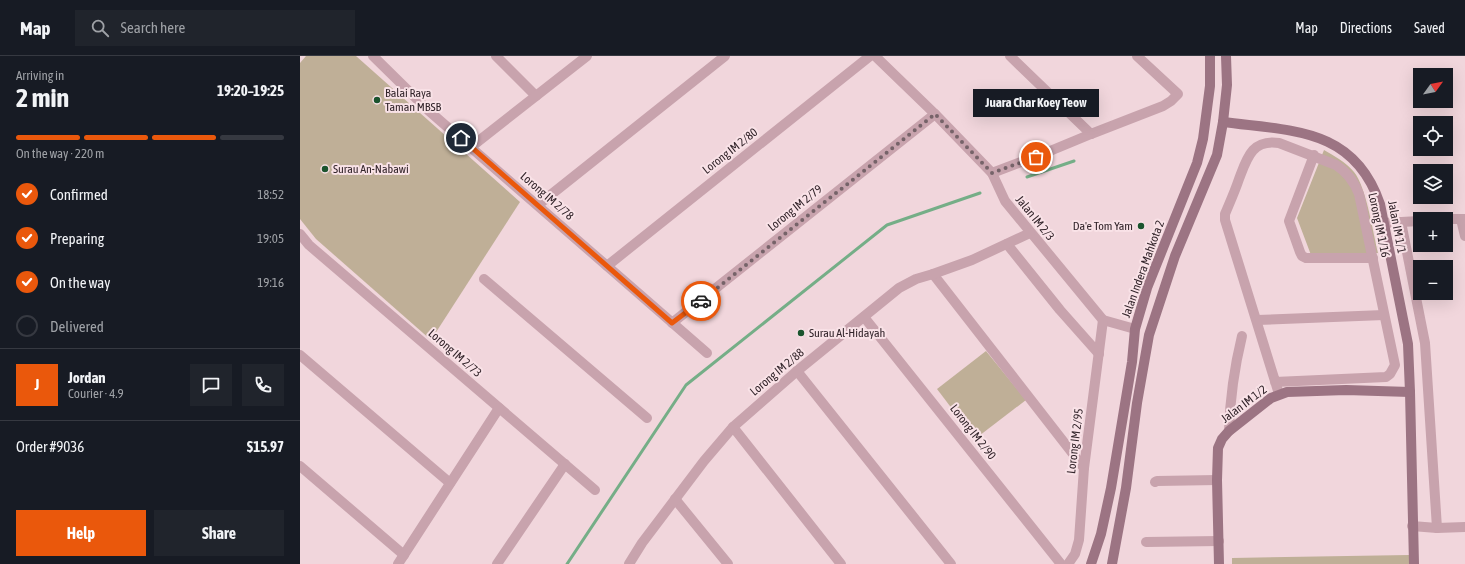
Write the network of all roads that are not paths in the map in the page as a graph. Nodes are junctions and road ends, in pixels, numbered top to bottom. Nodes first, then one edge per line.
1 (373, 56) edge
2 (496, 56) edge
3 (587, 56) edge
4 (725, 56) edge
5 (870, 56) edge
6 (875, 56) edge
7 (1010, 56) edge
8 (1137, 56) edge
9 (1210, 56) edge
10 (1226, 56) edge
11 (536, 96) junction
12 (935, 114) junction
13 (1223, 122) junction
14 (1091, 134) junction
15 (471, 147) junction
16 (1314, 155) junction
17 (992, 173) junction
18 (538, 205) junction
19 (1463, 219) edge
20 (1413, 221) edge
21 (1401, 222) junction
22 (1383, 223) junction
23 (1030, 233) junction
24 (300, 234) edge
25 (1465, 236) edge
26 (1006, 244) junction
27 (1372, 258) junction
28 (607, 266) junction
29 (933, 274) junction
30 (484, 279) dead end
31 (1384, 315) junction
32 (864, 317) junction
33 (1103, 320) junction
34 (1257, 320) junction
35 (672, 323) junction
36 (1135, 329) junction
37 (1242, 336) dead end
38 (707, 353) dead end
39 (1099, 354) junction
40 (300, 355) edge
41 (797, 371) junction
42 (1275, 382) junction
43 (1410, 392) junction
44 (1279, 394) junction
45 (499, 408) junction
46 (647, 418) dead end
47 (732, 427) junction
48 (1229, 431) junction
49 (565, 464) junction
50 (300, 466) edge
51 (1084, 468) junction
52 (1217, 480) junction
53 (1155, 482) dead end
54 (450, 483) junction
55 (595, 490) dead end
56 (675, 499) junction
57 (1412, 526) junction
58 (1465, 527) edge
59 (1437, 528) junction
60 (1219, 541) junction
61 (1146, 542) dead end
62 (401, 560) edge
63 (497, 564) edge
64 (629, 564) edge
65 (728, 564) edge
66 (841, 564) edge
67 (950, 564) edge
68 (1061, 564) edge
69 (1068, 564) edge
70 (1091, 564) edge
71 (1112, 564) edge
72 (1219, 564) edge
73 (1414, 564) edge

1 - 15 street, Lorong IM 2/78
2 - 11 street
3 - 11 street
4 - 18 street
5 - 28 street, Lorong IM 2/80
6 - 12 street, Jalan IM 2/3
7 - 14 street
8 - 14 street
9 - 36 street, Jalan Indera Mahkota 2
10 - 13 street
11 - 15 street
12 - 17 street, Jalan IM 2/3
12 - 35 street, Lorong IM 2/79
13 - 22 street, Jalan IM 1/1
13 - 71 street
14 - 17 street
15 - 18 street, Lorong IM 2/78
16 - 27 street, Lorong IM 1/16
16 - 27 street
16 - 34 street, Lorong IM 1/16
17 - 23 street, Jalan IM 2/3
18 - 28 street, Lorong IM 2/78
19 - 25 street
20 - 21 street
21 - 22 street
21 - 59 street, Jalan IM 1/1
22 - 43 street, Jalan IM 1/1
23 - 26 street, Lorong IM 2/88
23 - 33 street, Jalan IM 2/3
24 - 45 street, Lorong IM 2/73
26 - 29 street, Lorong IM 2/88
26 - 39 street
27 - 31 street, Lorong IM 1/16
28 - 35 street, Lorong IM 2/78
29 - 32 street, Lorong IM 2/88
29 - 51 street
30 - 46 street
31 - 34 street
31 - 42 street, Lorong IM 1/16
32 - 41 street, Lorong IM 2/88
32 - 68 street, Lorong IM 2/90
33 - 36 street
33 - 39 street, Lorong IM 2/95
34 - 42 street, Lorong IM 1/16
35 - 38 street, Lorong IM 2/78
36 - 70 street, Jalan Indera Mahkota 2
37 - 48 street
39 - 51 street, Lorong IM 2/95
40 - 54 street
41 - 47 street, Lorong IM 2/88
41 - 67 street
42 - 44 street, Lorong IM 1/16
43 - 44 street, Jalan IM 1/2
43 - 57 street, Jalan IM 1/1
44 - 48 street, Jalan IM 1/2
45 - 49 street, Lorong IM 2/73
45 - 54 street
47 - 56 street, Lorong IM 2/88
47 - 66 street
48 - 52 street, Jalan IM 1/2
49 - 55 street, Lorong IM 2/73
49 - 63 street
50 - 62 street
51 - 69 street, Lorong IM 2/95
52 - 53 street
52 - 60 street, Jalan IM 1/2
54 - 62 street
56 - 64 street, Lorong IM 2/88
56 - 65 street
57 - 59 street
57 - 73 street, Jalan IM 1/1
58 - 59 street
60 - 61 street
60 - 72 street, Jalan IM 1/2

